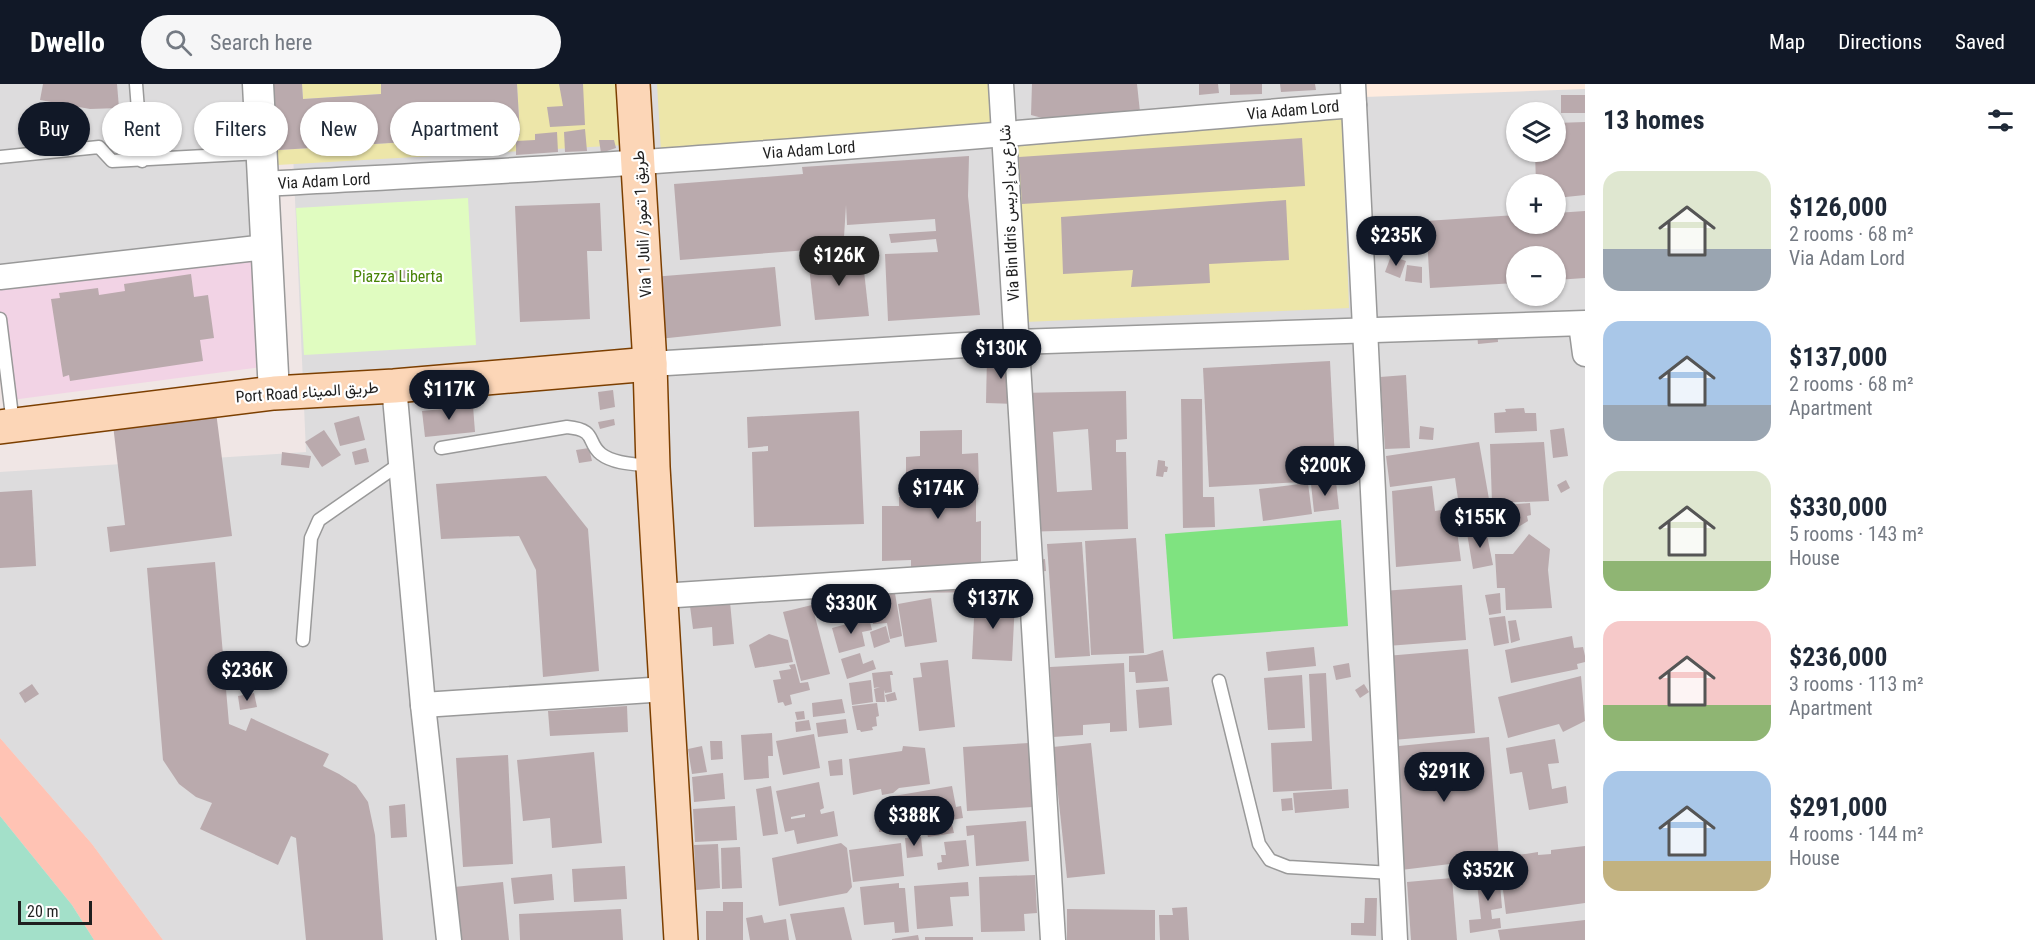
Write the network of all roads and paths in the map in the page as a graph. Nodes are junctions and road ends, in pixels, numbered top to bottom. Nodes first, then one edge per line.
1 (136, 84) edge
2 (258, 84) edge
3 (633, 84) edge
4 (1001, 84) edge
5 (1353, 95) edge
6 (259, 102) edge
7 (1004, 136) junction
8 (217, 156) edge
9 (262, 156) edge
10 (0, 157) edge
11 (142, 161) junction
12 (639, 163) junction
13 (263, 184) junction
14 (266, 248) junction
15 (0, 277) edge
16 (0, 319) edge
17 (1583, 324) edge
18 (1365, 332) junction
19 (1016, 342) junction
20 (1585, 354) edge
21 (650, 364) junction
22 (393, 386) junction
23 (274, 393) junction
24 (7, 426) edge
25 (441, 448) dead end
26 (401, 463) junction
27 (653, 467) junction
28 (1030, 572) junction
29 (661, 596) junction
30 (303, 640) dead end
31 (1219, 681) dead end
32 (666, 689) junction
33 (423, 705) junction
34 (1392, 873) junction
35 (449, 940) edge
36 (681, 940) edge
37 (1053, 940) edge
38 (1395, 940) edge

1 - 11 lane
2 - 6 street
3 - 12 main road, Via 1 Juli / طريق 1 تموز
4 - 7 street, Via Bin Idris شارع بن إدريس
5 - 7 street, Via Adam Lord
5 - 18 street
7 - 12 street, Via Adam Lord
7 - 19 street, Via Bin Idris شارع بن إدريس
8 - 11 lane
9 - 13 street
10 - 11 lane
12 - 13 street, Via Adam Lord
12 - 21 main road, Via 1 Juli / طريق 1 تموز
13 - 14 street
14 - 15 street
14 - 23 street
16 - 24 lane
17 - 18 street
17 - 20 street
18 - 19 street
18 - 34 street
19 - 21 street
19 - 28 street, Via Bin Idris شارع بن إدريس
21 - 22 main road, Port Road طريق الميناء
21 - 27 main road, Via 1 Juli / طريق 1 تموز
22 - 23 main road, Port Road طريق الميناء
22 - 26 street
23 - 24 main road, Port Road طريق الميناء
25 - 27 lane
26 - 30 lane
26 - 33 street
27 - 29 main road, Via 1 Juli / طريق 1 تموز
28 - 29 street
28 - 37 street, Via Bin Idris شارع بن إدريس
29 - 32 main road, Via 1 Juli / طريق 1 تموز
31 - 34 lane
32 - 33 street
32 - 36 main road, Via 1 Juli / طريق 1 تموز
33 - 35 street
34 - 38 street

